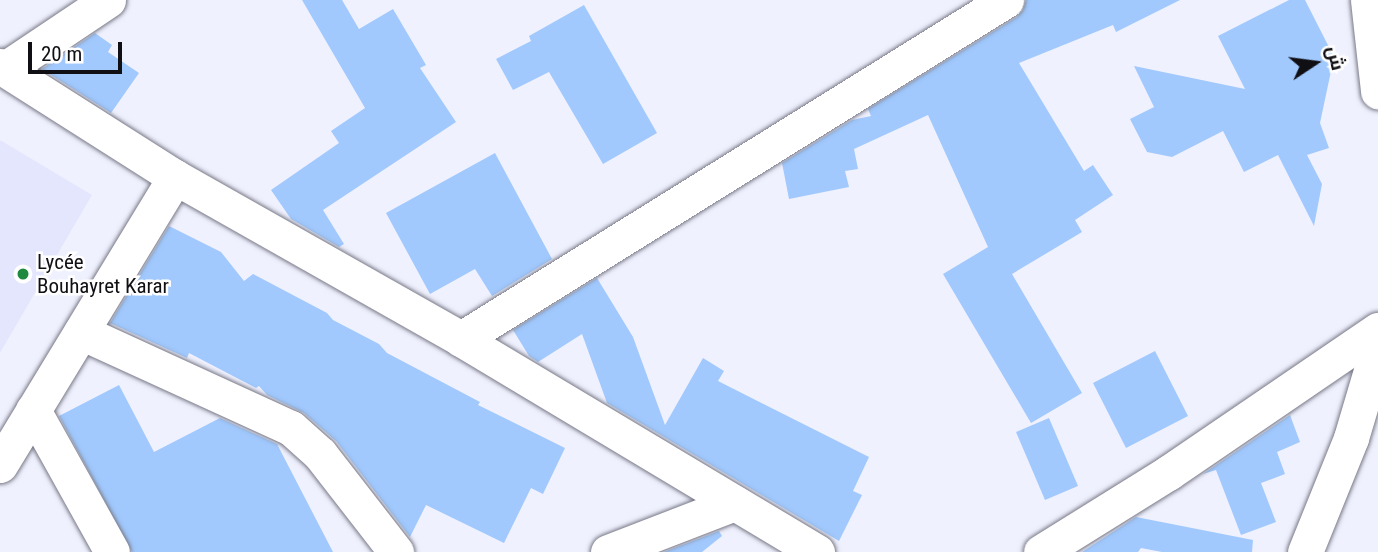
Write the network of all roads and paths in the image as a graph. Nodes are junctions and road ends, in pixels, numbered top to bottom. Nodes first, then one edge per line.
1 (108, 0) edge
2 (1006, 0) edge
3 (1368, 0) edge
4 (3, 67) edge
5 (1378, 91) edge
6 (175, 177) junction
7 (1378, 330) edge
8 (81, 332) junction
9 (461, 339) junction
10 (1378, 347) edge
11 (33, 410) junction
12 (0, 465) edge
13 (735, 503) junction
14 (112, 552) edge
15 (396, 552) edge
16 (608, 552) edge
17 (817, 552) edge
18 (1041, 552) edge
19 (1305, 552) edge

1 - 4 street
2 - 9 street
3 - 5 street
4 - 6 street
6 - 8 street
6 - 9 street
7 - 18 street
8 - 11 street
8 - 15 street
9 - 13 street
10 - 19 street
11 - 12 street
11 - 14 street
13 - 16 street
13 - 17 street

